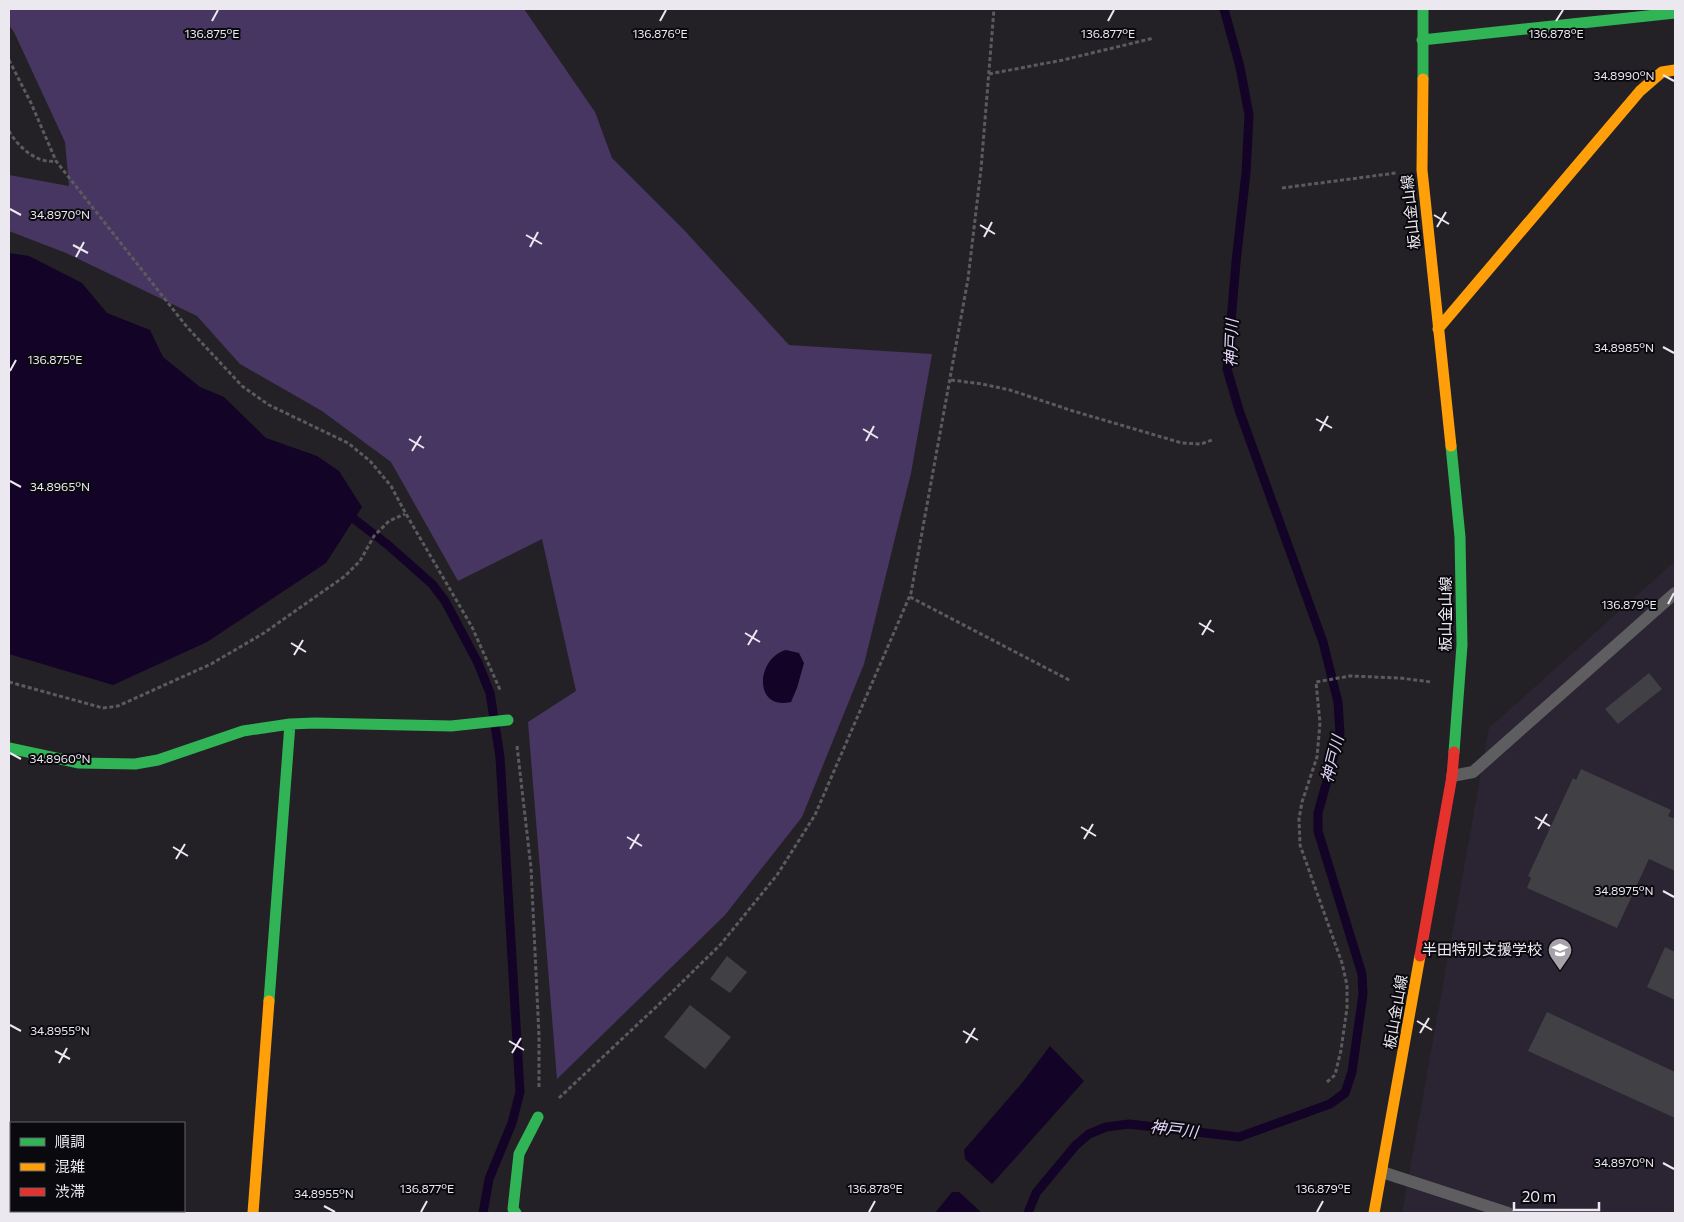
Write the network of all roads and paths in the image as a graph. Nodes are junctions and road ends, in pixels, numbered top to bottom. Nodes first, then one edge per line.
1 (994, 9) edge
2 (1423, 9) edge
3 (1675, 13) edge
4 (1154, 38) dead end
5 (1422, 40) junction
6 (9, 60) edge
7 (1675, 70) edge
8 (989, 74) junction
9 (9, 131) edge
10 (56, 161) junction
11 (1422, 170) junction
12 (1282, 188) dead end
13 (1438, 329) junction
14 (951, 380) junction
15 (1212, 440) dead end
16 (406, 514) junction
17 (1675, 593) edge
18 (910, 596) junction
19 (1072, 681) dead end
20 (9, 682) edge
21 (1458, 690) junction
22 (508, 720) junction
23 (290, 724) junction
24 (9, 748) edge
25 (1452, 776) junction
26 (1326, 1082) dead end
27 (538, 1117) junction
28 (1382, 1172) junction
29 (253, 1213) edge
30 (516, 1213) edge
31 (1374, 1213) edge
32 (1508, 1213) edge

1 - 8 path
2 - 5 street, 板山金山線
3 - 5 street
4 - 8 path
5 - 11 street, 板山金山線
6 - 10 path
7 - 13 street
8 - 14 path
9 - 10 path
10 - 16 path
11 - 12 path
11 - 13 street, 板山金山線
13 - 21 street, 板山金山線
14 - 15 path
14 - 18 path
16 - 20 path
16 - 22 path
17 - 25 lane
18 - 19 path
18 - 27 path
21 - 25 street, 板山金山線
21 - 26 path
22 - 23 street
22 - 27 path
23 - 24 street
23 - 29 street
25 - 28 street, 板山金山線
27 - 30 street
28 - 31 street, 板山金山線
28 - 32 lane

